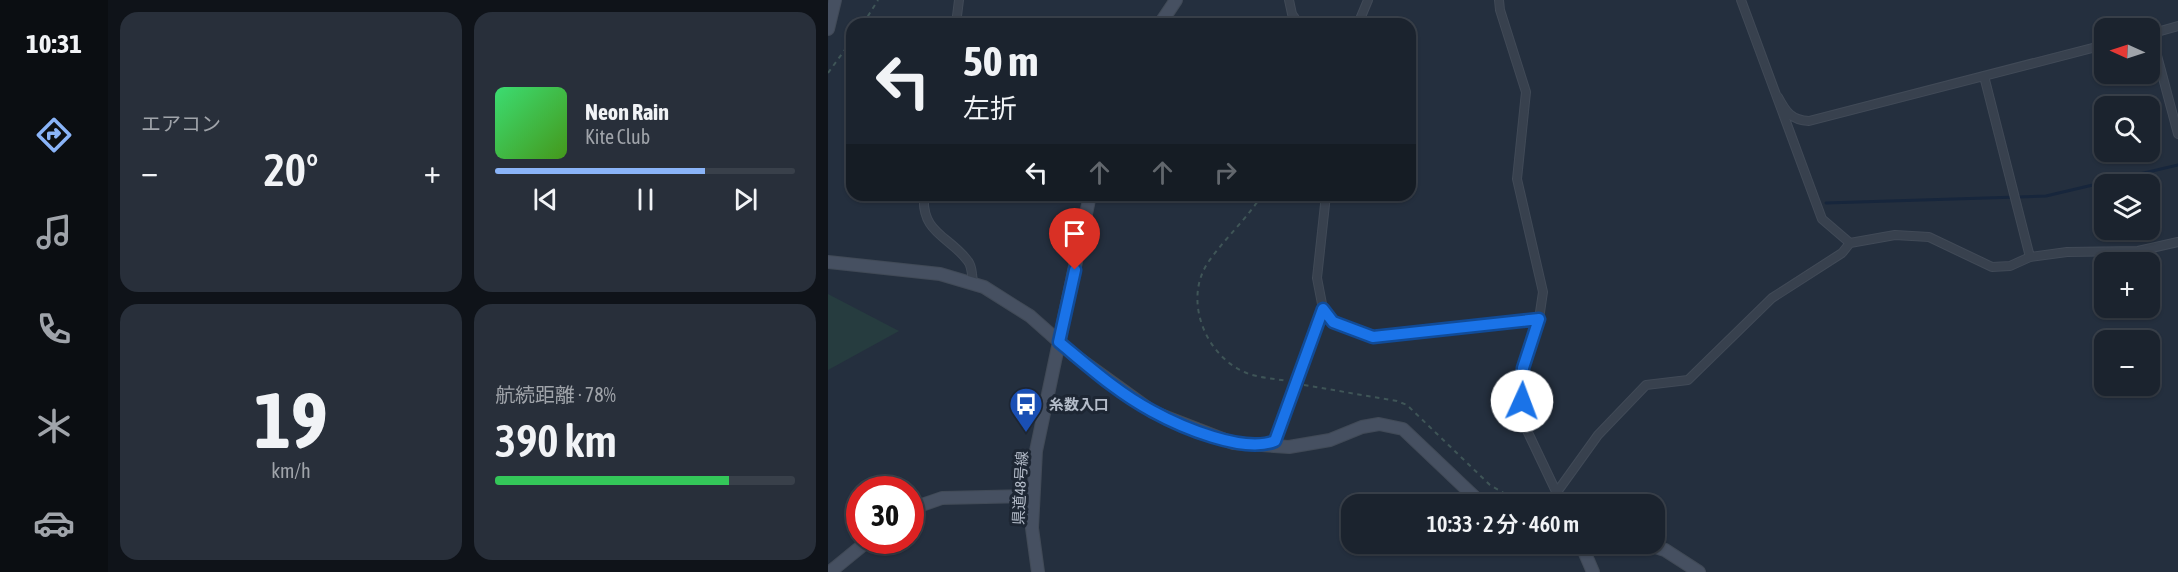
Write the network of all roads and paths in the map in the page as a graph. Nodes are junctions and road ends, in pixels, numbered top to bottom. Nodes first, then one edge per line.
1 (835, 0) edge
2 (878, 0) edge
3 (959, 0) edge
4 (1176, 0) edge
5 (1289, 0) edge
6 (1368, 0) edge
7 (1499, 0) edge
8 (1741, 0) edge
9 (867, 18) edge
10 (957, 18) edge
11 (1164, 18) edge
12 (1296, 18) edge
13 (1360, 18) edge
14 (2178, 26) edge
15 (828, 29) edge
16 (2160, 30) edge
17 (846, 48) edge
18 (2094, 48) edge
19 (2160, 69) edge
20 (828, 73) edge
21 (1984, 76) junction
22 (1778, 97) junction
23 (2178, 134) edge
24 (924, 201) edge
25 (1089, 201) edge
26 (1257, 201) edge
27 (1325, 201) edge
28 (2178, 242) edge
29 (1850, 243) junction
30 (2030, 257) junction
31 (828, 262) edge
32 (973, 283) junction
33 (1323, 309) junction
34 (1539, 319) junction
35 (1059, 342) junction
36 (1296, 383) junction
37 (1265, 445) junction
38 (1557, 492) joint
39 (1471, 494) edge
40 (1506, 494) edge
41 (1033, 496) junction
42 (924, 504) edge
43 (1665, 550) edge
44 (852, 554) edge
45 (1584, 554) edge
46 (831, 572) edge
47 (1038, 572) edge
48 (1593, 572) edge
49 (1699, 572) edge

1 - 15 street
2 - 9 path
3 - 10 street
4 - 11 street
5 - 12 street
6 - 13 street
7 - 34 street
8 - 22 street
14 - 16 street
17 - 20 path
18 - 21 street
19 - 23 street
21 - 22 street
21 - 30 street
22 - 29 street
24 - 32 street
25 - 35 street, 県道48号線
26 - 36 path
27 - 33 street
28 - 30 street
29 - 30 street
29 - 38 street
31 - 32 street
32 - 35 street
33 - 34 street
33 - 36 street
34 - 38 street
35 - 37 street
35 - 41 street, 県道48号線
36 - 37 street
36 - 40 path
37 - 39 street
41 - 42 street
41 - 47 street, 県道48号線
43 - 49 street
44 - 46 street
45 - 48 street

